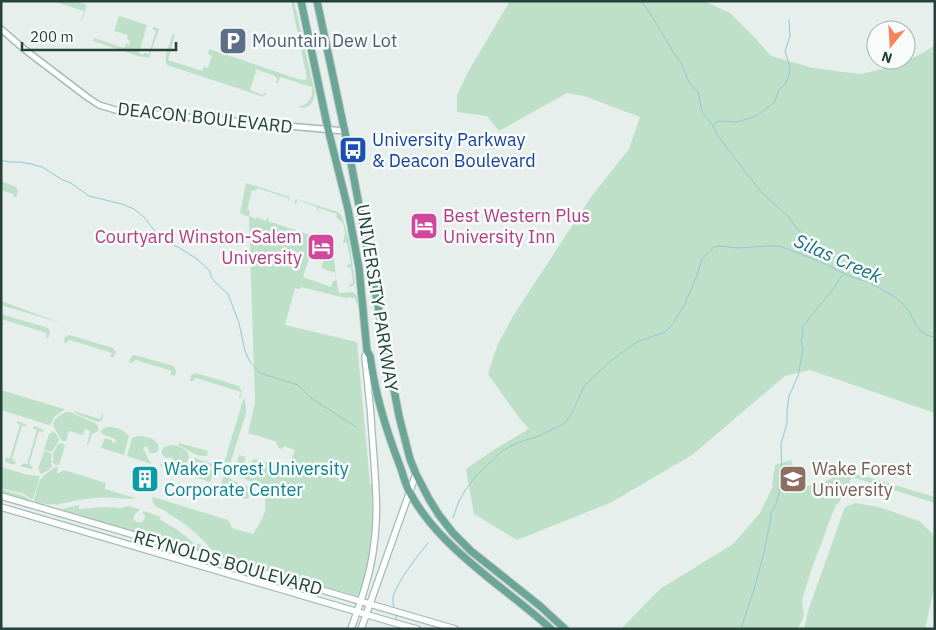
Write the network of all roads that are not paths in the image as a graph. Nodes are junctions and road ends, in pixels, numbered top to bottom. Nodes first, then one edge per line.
1 (301, 1) edge
2 (317, 1) edge
3 (1, 29) edge
4 (328, 129) junction
5 (345, 131) junction
6 (367, 351) junction
7 (416, 474) junction
8 (409, 491) junction
9 (1, 496) edge
10 (1, 507) edge
11 (360, 602) junction
12 (369, 605) junction
13 (357, 612) junction
14 (366, 614) junction
15 (351, 629) edge
16 (361, 629) edge
17 (418, 629) edge
18 (455, 629) edge
19 (551, 629) edge
20 (565, 629) edge

1 - 4 main road, UNIVERSITY PARKWAY
2 - 5 main road, UNIVERSITY PARKWAY
3 - 4 street, DEACON BOULEVARD
4 - 5 street, DEACON BOULEVARD
4 - 6 main road, UNIVERSITY PARKWAY
5 - 7 main road, UNIVERSITY PARKWAY
6 - 8 main road, UNIVERSITY PARKWAY
6 - 11 main road
7 - 8 main road
7 - 20 main road, UNIVERSITY PARKWAY
8 - 12 main road
8 - 19 main road, UNIVERSITY PARKWAY
9 - 11 main road, REYNOLDS BOULEVARD
10 - 13 main road, REYNOLDS BOULEVARD
11 - 12 main road, REYNOLDS BOULEVARD
11 - 13 main road
12 - 14 main road
12 - 18 main road, REYNOLDS BOULEVARD
13 - 14 main road, REYNOLDS BOULEVARD
13 - 15 main road
14 - 16 main road
14 - 17 main road, REYNOLDS BOULEVARD

